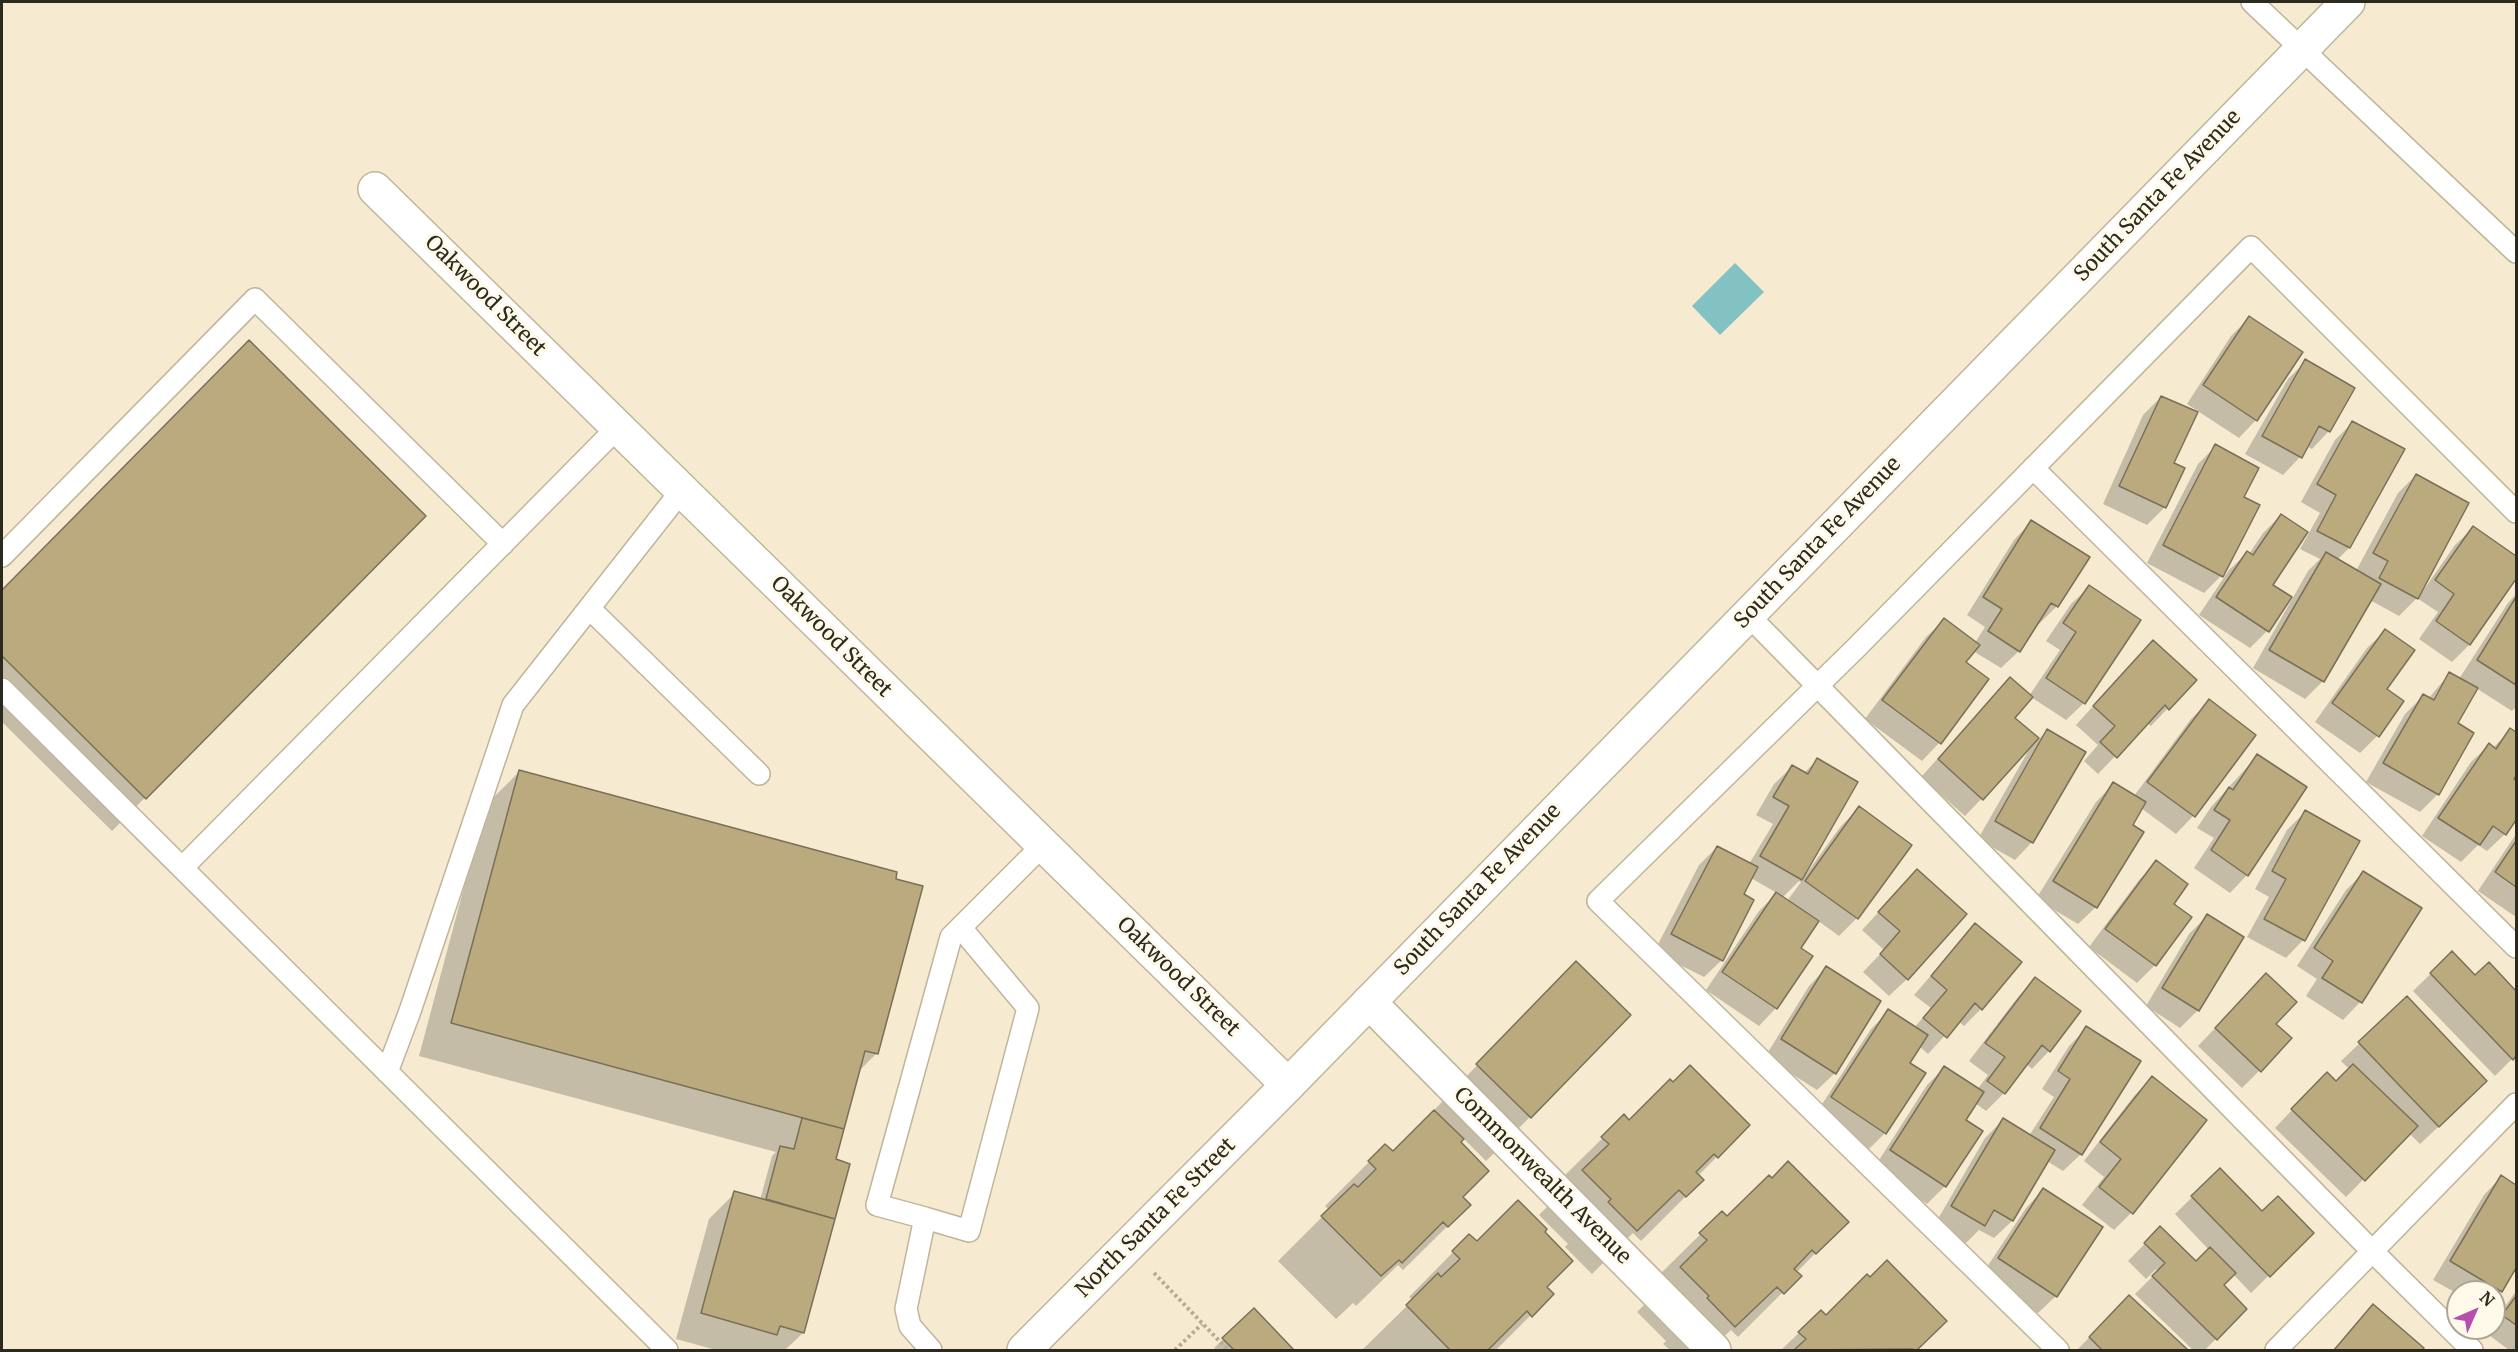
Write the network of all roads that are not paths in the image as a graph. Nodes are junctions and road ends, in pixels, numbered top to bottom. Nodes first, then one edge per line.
1 (2252, 2) edge
2 (2348, 2) edge
3 (2303, 48) junction
4 (375, 189) dead end
5 (2517, 252) edge
6 (618, 427) junction
7 (2033, 468) junction
8 (682, 490) junction
9 (2517, 512) edge
10 (503, 544) junction
11 (2, 556) edge
12 (590, 609) junction
13 (1748, 615) junction
14 (1819, 686) junction
15 (2, 689) edge
16 (759, 774) dead end
17 (1043, 845) junction
18 (182, 868) junction
19 (961, 928) junction
20 (2517, 947) edge
21 (1370, 1002) junction
22 (387, 1072) junction
23 (1288, 1085) junction
24 (2517, 1104) edge
25 (925, 1218) junction
26 (2372, 1251) junction
27 (667, 1350) edge
28 (931, 1350) edge
29 (1024, 1350) edge
30 (1714, 1350) edge
31 (2058, 1350) edge
32 (2276, 1350) edge
33 (2472, 1350) edge

1 - 3 lane
2 - 3 street, South Santa Fe Avenue
3 - 5 lane
3 - 13 street, South Santa Fe Avenue
4 - 6 street, Oakwood Street
6 - 8 street, Oakwood Street
6 - 10 lane
7 - 9 lane
7 - 14 lane
7 - 20 lane
8 - 12 lane
8 - 17 street, Oakwood Street
10 - 11 lane
10 - 18 lane
12 - 16 lane
12 - 22 lane
13 - 14 lane
13 - 21 street, South Santa Fe Avenue
14 - 26 lane
14 - 31 lane
15 - 18 lane
17 - 19 lane
17 - 23 street, Oakwood Street
18 - 22 lane
19 - 25 lane
19 - 25 lane
21 - 23 street, South Santa Fe Avenue
21 - 30 street, Commonwealth Avenue
22 - 27 lane
23 - 29 street, North Santa Fe Street
24 - 26 lane
25 - 28 lane
26 - 32 lane
26 - 33 lane

